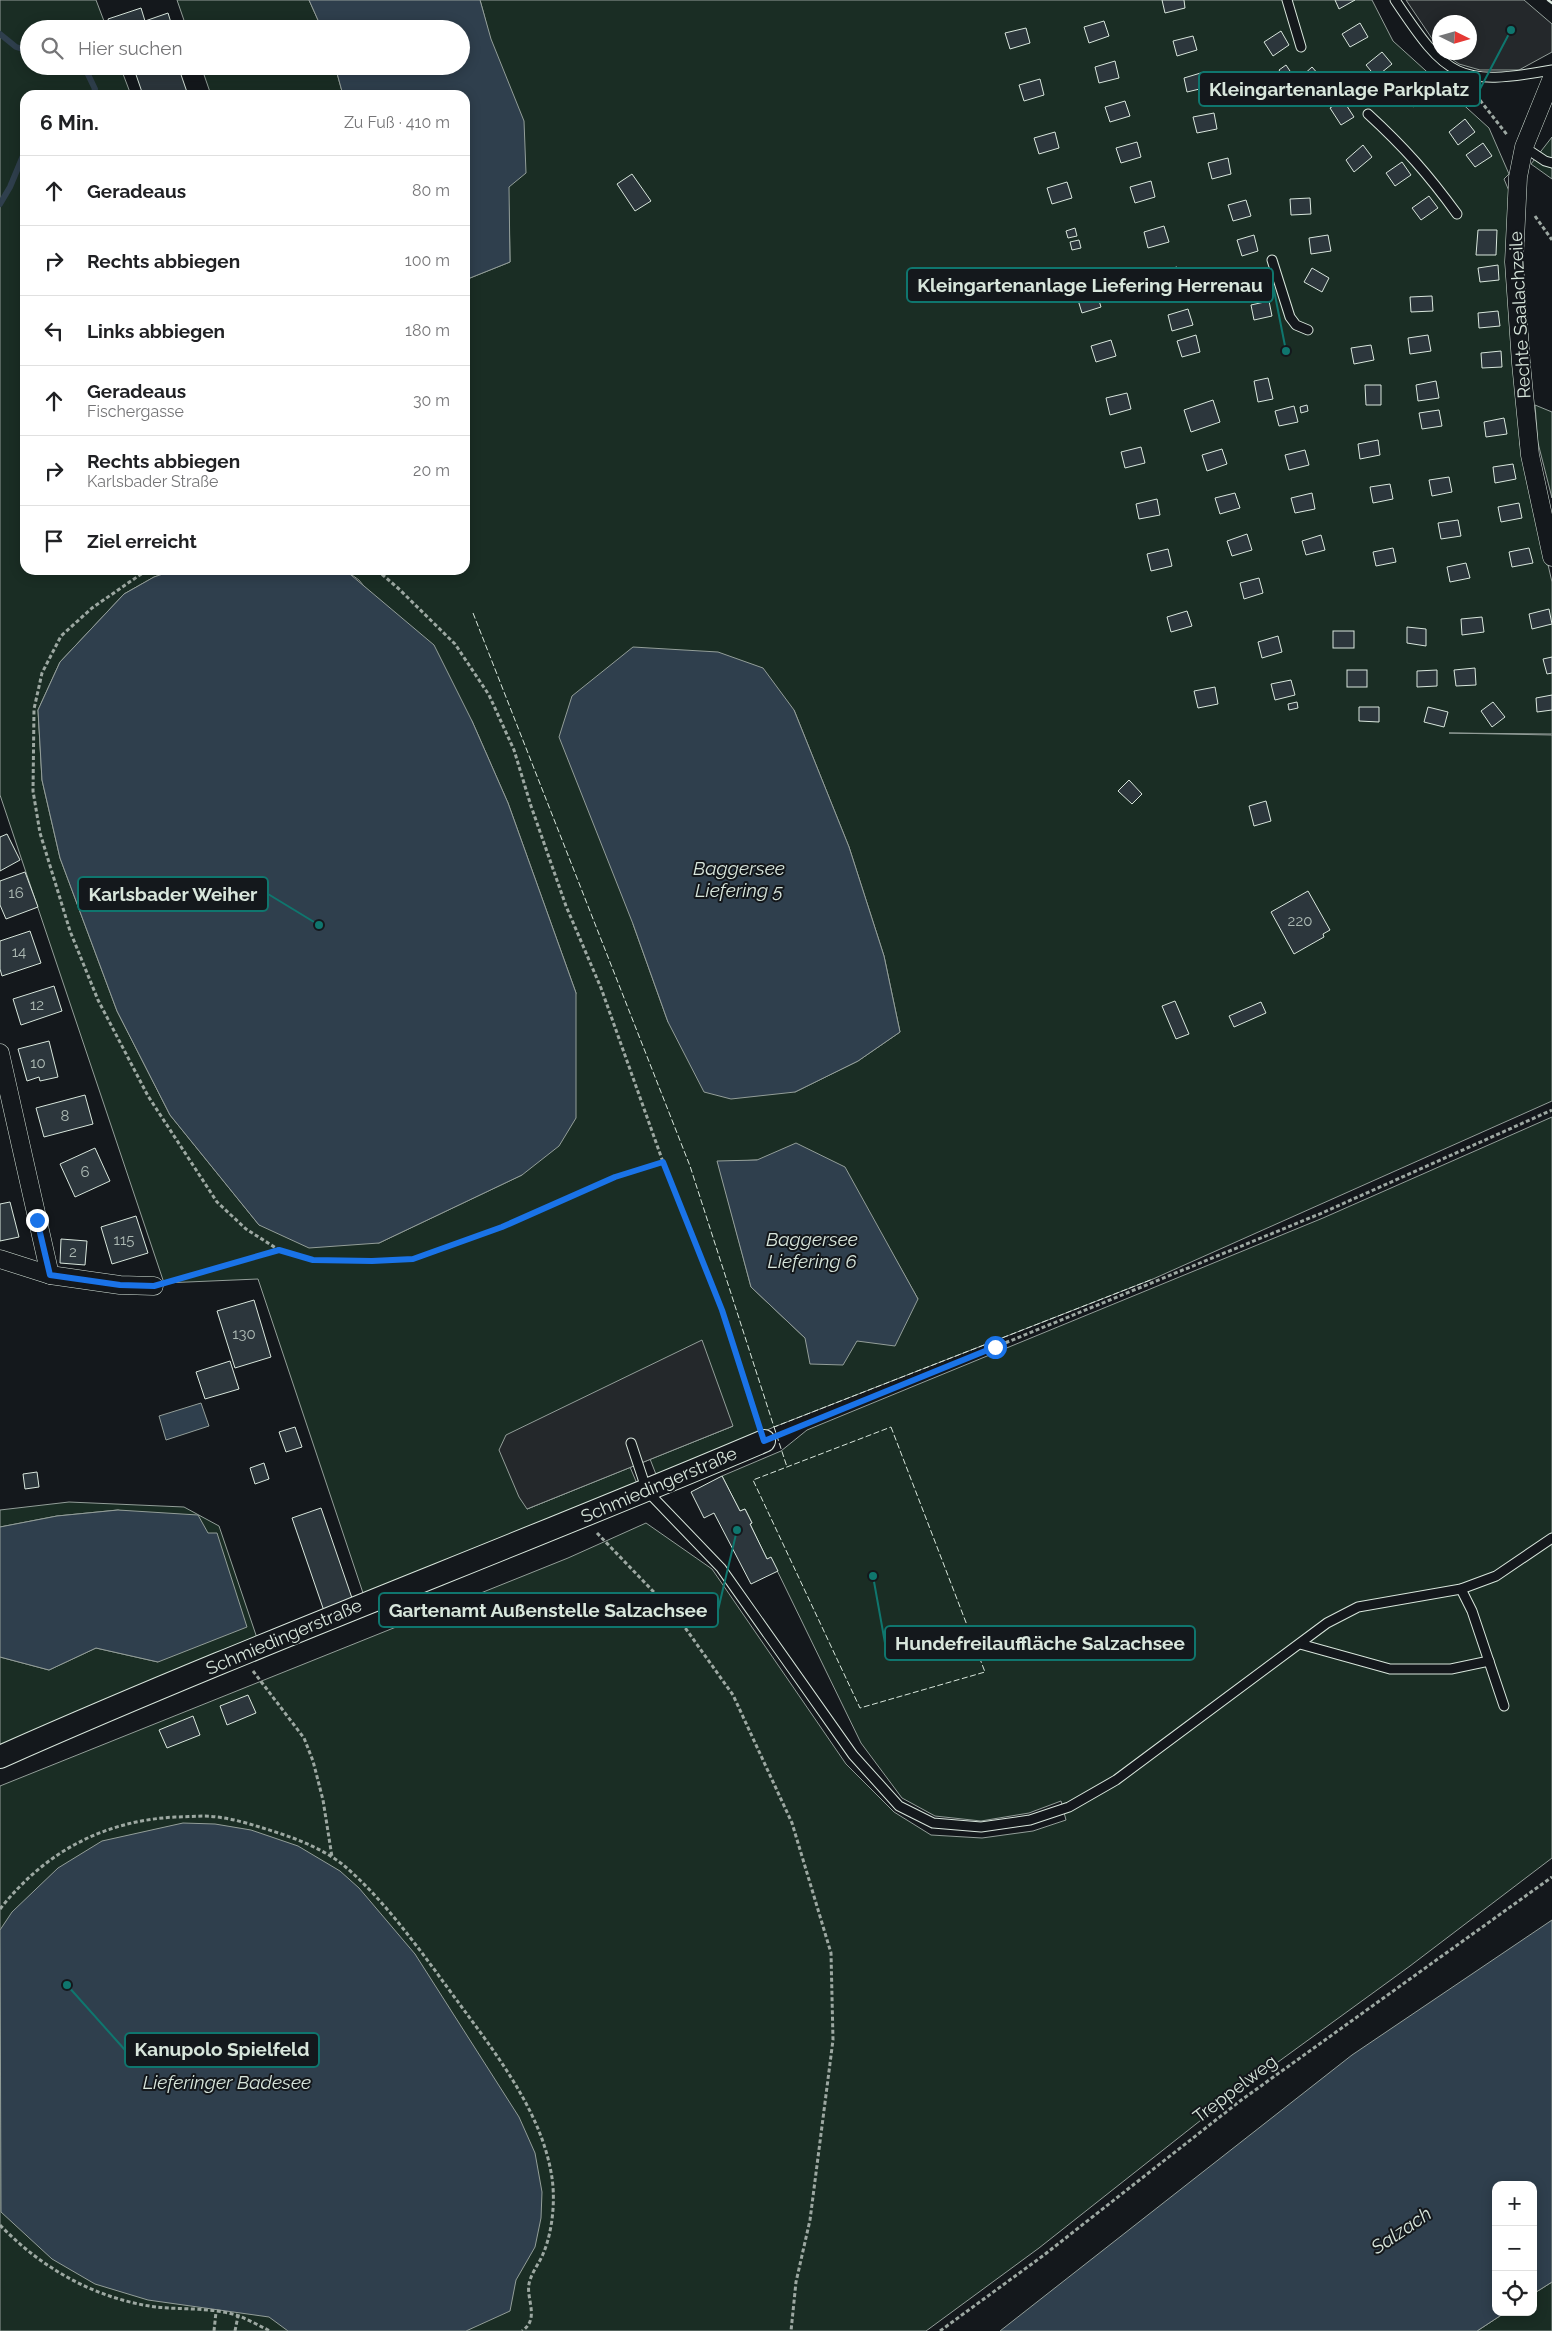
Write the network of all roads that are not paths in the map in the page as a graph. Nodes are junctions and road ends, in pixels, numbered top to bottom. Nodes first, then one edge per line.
1 (1286, 0) edge
2 (1395, 0) edge
3 (1301, 47) dead end
4 (1552, 70) edge
5 (1552, 78) edge
6 (1368, 114) dead end
7 (1523, 154) junction
8 (1552, 163) edge
9 (1457, 214) dead end
10 (1272, 260) dead end
11 (1308, 330) dead end
12 (1552, 557) edge
13 (0, 1053) edge
14 (0, 1259) edge
15 (50, 1275) junction
16 (154, 1286) road end
17 (764, 1441) road end
18 (631, 1443) dead end
19 (647, 1491) junction
20 (1552, 1538) edge
21 (1461, 1589) junction
22 (1300, 1644) junction
23 (1489, 1661) junction
24 (1504, 1706) dead end
25 (0, 1757) edge

1 - 3 lane
2 - 4 lane
5 - 7 street, Rechte Saalachzeile
6 - 9 lane
7 - 8 lane
7 - 12 street, Rechte Saalachzeile
10 - 11 lane
13 - 15 street
14 - 15 street
15 - 16 street
17 - 19 street, Schmiedingerstraße
18 - 19 lane
19 - 22 lane
19 - 25 street, Schmiedingerstraße
20 - 21 lane
21 - 22 lane
21 - 23 lane
22 - 23 lane
23 - 24 lane

